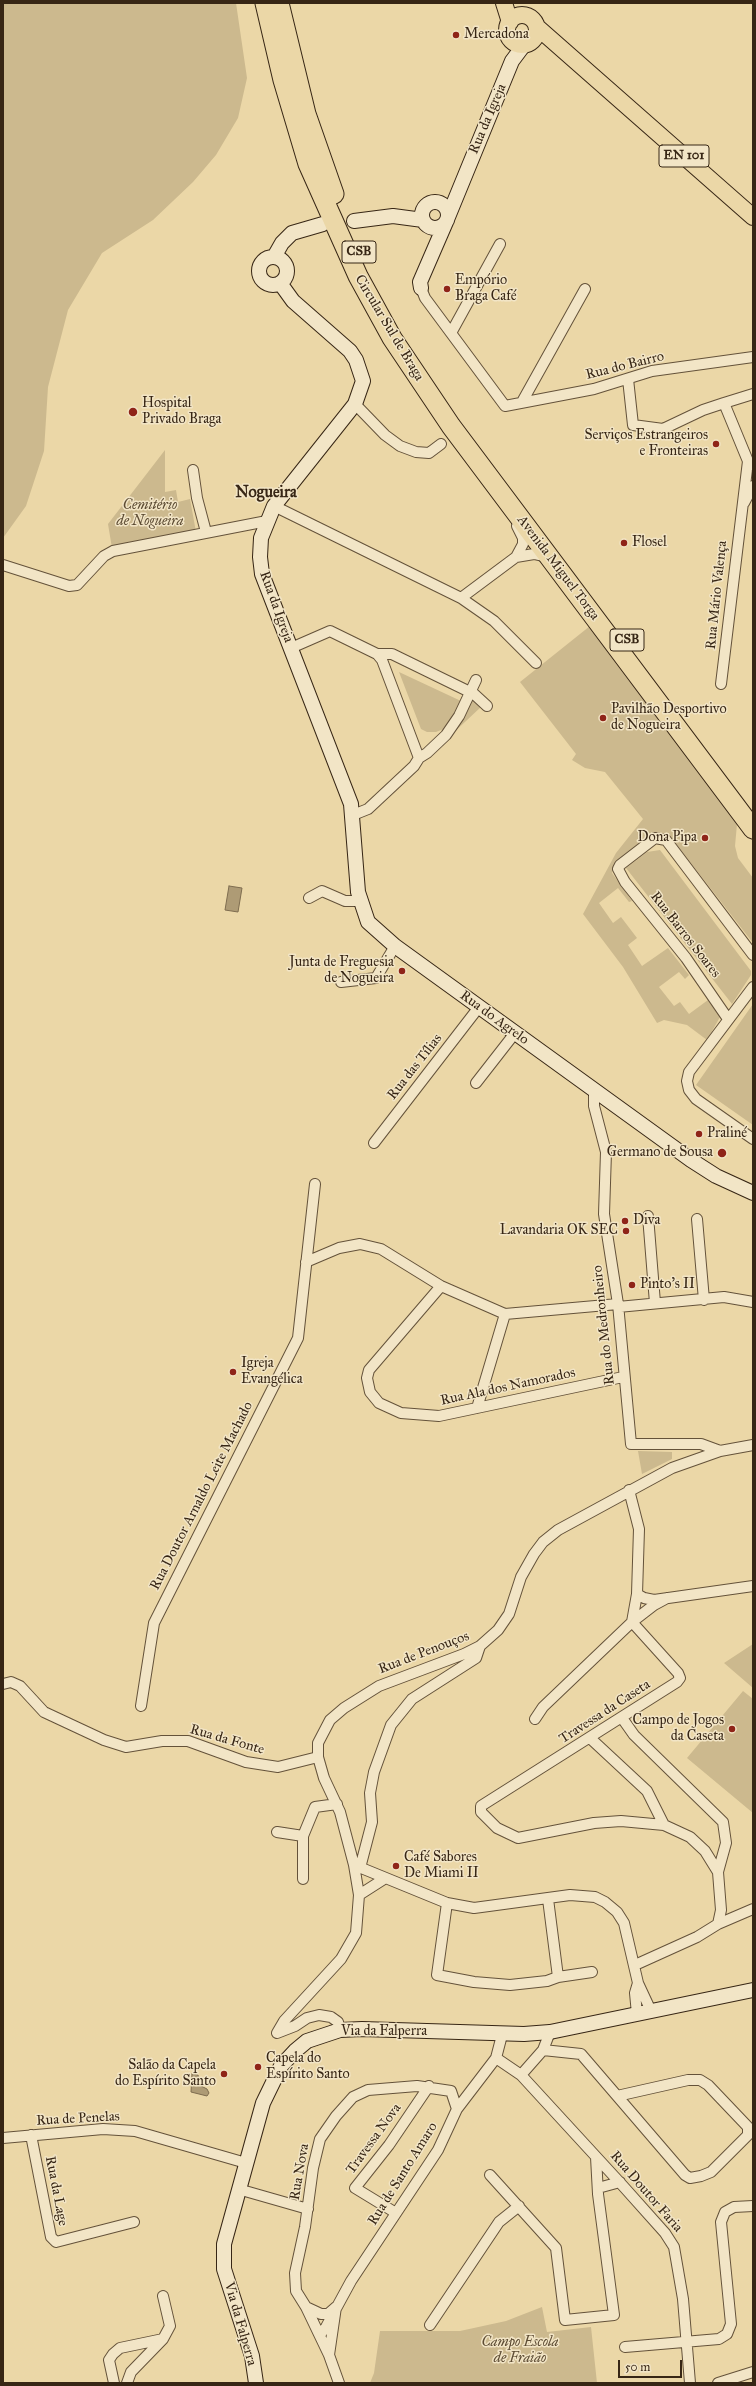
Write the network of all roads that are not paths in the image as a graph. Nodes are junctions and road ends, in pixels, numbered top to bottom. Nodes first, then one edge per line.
1 (265, 3) edge
2 (280, 3) edge
3 (504, 3) edge
4 (510, 3) edge
5 (517, 19) junction
6 (527, 38) junction
7 (464, 177) junction
8 (430, 204) junction
9 (393, 216) junction
10 (753, 217) edge
11 (447, 220) junction
12 (354, 221) dead end
13 (424, 222) junction
14 (323, 224) dead end
15 (500, 244) dead end
16 (432, 254) junction
17 (274, 257) junction
18 (280, 283) junction
19 (421, 288) joint
20 (585, 289) dead end
21 (451, 333) junction
22 (753, 357) edge
23 (628, 379) junction
24 (753, 394) edge
25 (522, 402) junction
26 (355, 404) junction
27 (725, 406) junction
28 (441, 444) dead end
29 (748, 461) junction
30 (193, 470) dead end
31 (753, 473) edge
32 (496, 479) junction
33 (753, 486) edge
34 (274, 506) junction
35 (741, 510) junction
36 (267, 520) junction
37 (206, 532) junction
38 (516, 557) junction
39 (551, 558) junction
40 (3, 565) edge
41 (461, 598) junction
42 (291, 648) junction
43 (376, 654) junction
44 (536, 663) dead end
45 (476, 680) dead end
46 (721, 684) dead end
47 (470, 692) junction
48 (487, 706) dead end
49 (419, 758) junction
50 (753, 809) edge
51 (353, 815) junction
52 (753, 829) edge
53 (309, 898) dead end
54 (360, 901) junction
55 (394, 946) junction
56 (753, 955) edge
57 (341, 982) dead end
58 (753, 987) edge
59 (478, 1007) junction
60 (728, 1019) junction
61 (515, 1033) junction
62 (476, 1083) dead end
63 (594, 1090) junction
64 (606, 1098) junction
65 (597, 1114) junction
66 (753, 1139) edge
67 (374, 1144) dead end
68 (315, 1184) dead end
69 (753, 1193) edge
70 (648, 1216) dead end
71 (697, 1219) dead end
72 (306, 1262) junction
73 (441, 1286) junction
74 (704, 1300) junction
75 (753, 1302) edge
76 (655, 1303) junction
77 (618, 1305) junction
78 (505, 1314) junction
79 (623, 1377) junction
80 (477, 1408) junction
81 (753, 1445) edge
82 (720, 1451) junction
83 (629, 1490) junction
84 (753, 1586) edge
85 (637, 1594) junction
86 (667, 1598) junction
87 (632, 1622) junction
88 (480, 1646) junction
89 (3, 1684) edge
90 (141, 1706) dead end
91 (622, 1718) junction
92 (535, 1719) dead end
93 (590, 1738) junction
94 (318, 1757) junction
95 (337, 1804) junction
96 (664, 1825) junction
97 (277, 1832) dead end
98 (303, 1836) junction
99 (357, 1866) junction
100 (718, 1872) junction
101 (303, 1879) dead end
102 (384, 1879) junction
103 (359, 1895) junction
104 (548, 1899) junction
105 (447, 1903) junction
106 (753, 1909) edge
107 (718, 1924) junction
108 (635, 1965) junction
109 (592, 1972) dead end
110 (558, 1977) junction
111 (753, 1990) edge
112 (644, 2013) junction
113 (340, 2030) junction
114 (550, 2032) junction
115 (502, 2035) junction
116 (543, 2050) junction
117 (496, 2058) junction
118 (521, 2075) junction
119 (429, 2086) junction
120 (451, 2091) junction
121 (470, 2091) junction
122 (617, 2096) junction
123 (457, 2110) junction
124 (31, 2135) junction
125 (3, 2138) edge
126 (596, 2157) junction
127 (246, 2163) junction
128 (490, 2175) dead end
129 (620, 2182) junction
130 (598, 2188) junction
131 (238, 2189) junction
132 (519, 2206) junction
133 (753, 2206) edge
134 (308, 2209) junction
135 (396, 2214) junction
136 (134, 2222) dead end
137 (163, 2296) dead end
138 (336, 2307) junction
139 (306, 2308) junction
140 (430, 2325) dead end
141 (320, 2335) junction
142 (163, 2339) junction
143 (687, 2342) junction
144 (625, 2347) dead end
145 (329, 2355) junction
146 (753, 2372) edge
147 (114, 2383) edge
148 (127, 2383) edge
149 (256, 2383) edge
150 (339, 2383) edge
151 (690, 2383) edge
152 (718, 2383) edge

1 - 32 highway, Circular Sul de Braga / CSB
2 - 32 highway, Circular Sul de Braga / CSB
3 - 5 main road
4 - 5 main road
5 - 6 main road
5 - 6 main road
6 - 7 street, Rua da Igreja
6 - 10 main road, EN 101
7 - 8 street, Rua da Igreja
7 - 11 street, Rua da Igreja
8 - 9 street, Rua da Igreja
8 - 11 street
8 - 13 street
9 - 12 street, Rua da Igreja
9 - 13 street, Rua da Igreja
11 - 13 street
11 - 16 street, Rua da Igreja
13 - 16 street
14 - 17 street
15 - 21 street
16 - 19 street, Rua da Igreja
17 - 18 street
17 - 18 street
18 - 26 street, Rua da Igreja
19 - 21 street
20 - 25 street
21 - 25 street, Rua do Bairro
22 - 23 street, Rua do Bairro
23 - 25 street, Rua do Bairro
23 - 27 street
24 - 27 street
26 - 28 street
26 - 34 street, Rua da Igreja
27 - 29 street, Rua Mário Valença
29 - 31 street, Rua Mário Valença
29 - 35 street, Rua Mário Valença
30 - 37 street
32 - 38 street
32 - 39 highway, Avenida Miguel Torga / CSB
32 - 50 highway, Avenida Miguel Torga / CSB
33 - 35 street, Rua Mário Valença
34 - 36 street, Rua da Igreja
34 - 41 street
35 - 46 street, Rua Mário Valença
36 - 37 street
36 - 42 street, Rua da Igreja
37 - 40 street
38 - 39 street
38 - 41 street
39 - 52 highway, Avenida Miguel Torga / CSB
41 - 44 street
42 - 43 street
42 - 51 street, Rua da Igreja
43 - 47 street
43 - 49 street
45 - 47 street
47 - 48 street
47 - 49 street
49 - 51 street
51 - 54 street, Rua da Igreja
53 - 54 street
54 - 55 street, Rua da Igreja
55 - 57 street
55 - 59 street, Rua do Agrelo
56 - 60 street, Rua Barros Soares
58 - 60 street
59 - 61 street, Rua do Agrelo
59 - 67 street, Rua das Tílias
60 - 66 street
61 - 62 street
61 - 63 street, Rua do Agrelo
63 - 64 street, Rua do Agrelo
63 - 65 street, Rua do Medronheiro
64 - 65 street
64 - 69 street, Rua do Agrelo
65 - 77 street, Rua do Medronheiro
68 - 72 street, Rua Doutor Arnaldo Leite Machado
70 - 76 street
71 - 74 street
72 - 73 street
72 - 90 street, Rua Doutor Arnaldo Leite Machado
73 - 78 street
73 - 80 street, Rua Ala dos Namorados
74 - 75 street
74 - 76 street
76 - 77 street
77 - 78 street
77 - 79 street, Rua do Medronheiro
78 - 80 street
79 - 80 street, Rua Ala dos Namorados
79 - 82 street, Rua do Medronheiro
81 - 82 street, Rua de Penouços
82 - 83 street, Rua de Penouços
83 - 85 street
83 - 88 street, Rua de Penouços
84 - 86 street
85 - 86 street
85 - 87 street
86 - 87 street
87 - 91 street, Travessa da Caseta
87 - 92 street
88 - 94 street, Rua de Penouços
88 - 99 street
89 - 94 street, Rua da Fonte
91 - 93 street, Travessa da Caseta
91 - 100 street
93 - 96 street
93 - 96 street, Travessa da Caseta
94 - 95 street, Rua de Penouços
95 - 98 street
95 - 99 street, Rua de Penouços
96 - 100 street
97 - 98 street
98 - 101 street
99 - 102 street
99 - 103 street, Rua de Penouços
100 - 107 street
102 - 103 street
102 - 105 street
103 - 113 street, Rua de Penouços
104 - 105 street
104 - 108 street
104 - 110 street
105 - 110 street
106 - 107 street
107 - 108 street
108 - 112 street
109 - 110 street
111 - 112 street, Via da Falperra
112 - 114 street, Via da Falperra
113 - 115 street, Via da Falperra
113 - 127 street, Via da Falperra
114 - 115 street, Via da Falperra
114 - 116 street
115 - 117 street, Rua de Santo Amaro
116 - 118 street
116 - 122 street
117 - 118 street, Rua Doutor Faria
117 - 121 street, Rua de Santo Amaro
118 - 126 street, Rua Doutor Faria
119 - 120 street, Rua Nova
119 - 134 street, Rua Nova
119 - 135 street, Travessa Nova
120 - 121 street, Rua Nova
120 - 123 street
121 - 123 street, Rua de Santo Amaro
122 - 122 street
123 - 135 street, Rua de Santo Amaro
124 - 125 street, Rua de Penelas
124 - 127 street, Rua de Penelas
124 - 136 street, Rua da Lage
126 - 129 street, Rua Doutor Faria
126 - 130 street
127 - 131 street, Via da Falperra
128 - 132 street
129 - 130 street
129 - 143 street, Rua Doutor Faria
130 - 132 street
131 - 134 street
131 - 149 street, Via da Falperra
132 - 140 street
133 - 143 street
134 - 139 street, Rua Nova
135 - 138 street, Rua de Santo Amaro
137 - 142 street
138 - 139 street
138 - 141 street, Rua de Santo Amaro
138 - 145 street
139 - 141 street, Rua Nova
141 - 145 street, Rua Nova
142 - 147 street
142 - 148 street
143 - 144 street
143 - 151 street, Rua Doutor Faria
145 - 150 street
146 - 152 street

